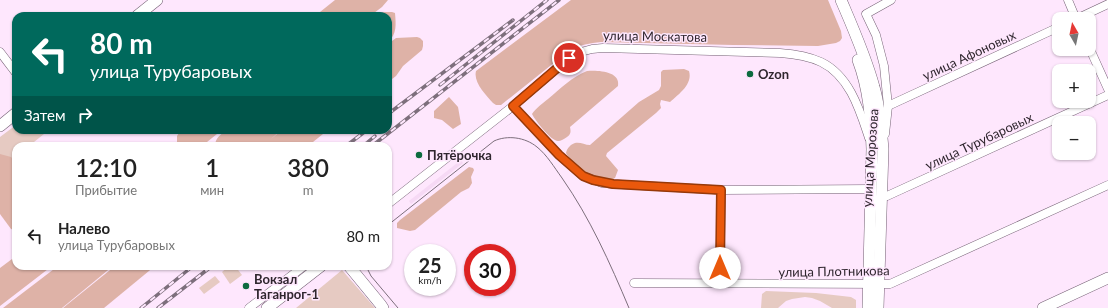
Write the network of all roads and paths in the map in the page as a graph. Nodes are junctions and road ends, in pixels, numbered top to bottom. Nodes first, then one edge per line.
1 (157, 0) edge
2 (833, 0) edge
3 (841, 0) edge
4 (889, 0) edge
5 (1068, 0) edge
6 (1108, 4) edge
7 (142, 12) edge
8 (1073, 12) edge
9 (1091, 12) edge
10 (1052, 30) edge
11 (0, 52) edge
12 (1093, 56) edge
13 (12, 68) edge
14 (1108, 89) edge
15 (1108, 95) edge
16 (513, 106) junction
17 (888, 106) junction
18 (12, 116) edge
19 (0, 126) edge
20 (877, 149) junction
21 (1108, 184) edge
22 (871, 189) junction
23 (721, 190) junction
24 (881, 197) junction
25 (392, 201) edge
26 (299, 270) edge
27 (316, 270) edge
28 (352, 270) edge
29 (1108, 278) edge
30 (634, 283) dead end
31 (720, 283) junction
32 (874, 285) junction
33 (383, 307) edge
34 (249, 308) edge
35 (267, 308) edge
36 (868, 308) edge
37 (878, 308) edge
38 (1043, 308) edge

1 - 7 main road
2 - 20 main road
3 - 20 main road
4 - 17 street, улица Морозова
5 - 8 street
6 - 9 street
10 - 17 street, улица Афоновых
11 - 13 street
12 - 14 street
15 - 24 street, улица Турубаровых
16 - 20 street, улица Москатова
16 - 23 street
16 - 25 street, улица Москатова
17 - 20 street, улица Морозова
18 - 19 main road
20 - 22 main road, улица Морозова
20 - 24 main road, улица Морозова
21 - 32 street, улица Плотникова
22 - 23 street
22 - 32 main road, улица Морозова
23 - 31 street
24 - 32 main road, улица Морозова
26 - 34 street
27 - 35 main road
28 - 33 main road
29 - 38 main road
30 - 31 street, улица Плотникова
31 - 32 street, улица Плотникова
32 - 36 main road, улица Морозова
32 - 37 main road, улица Морозова

